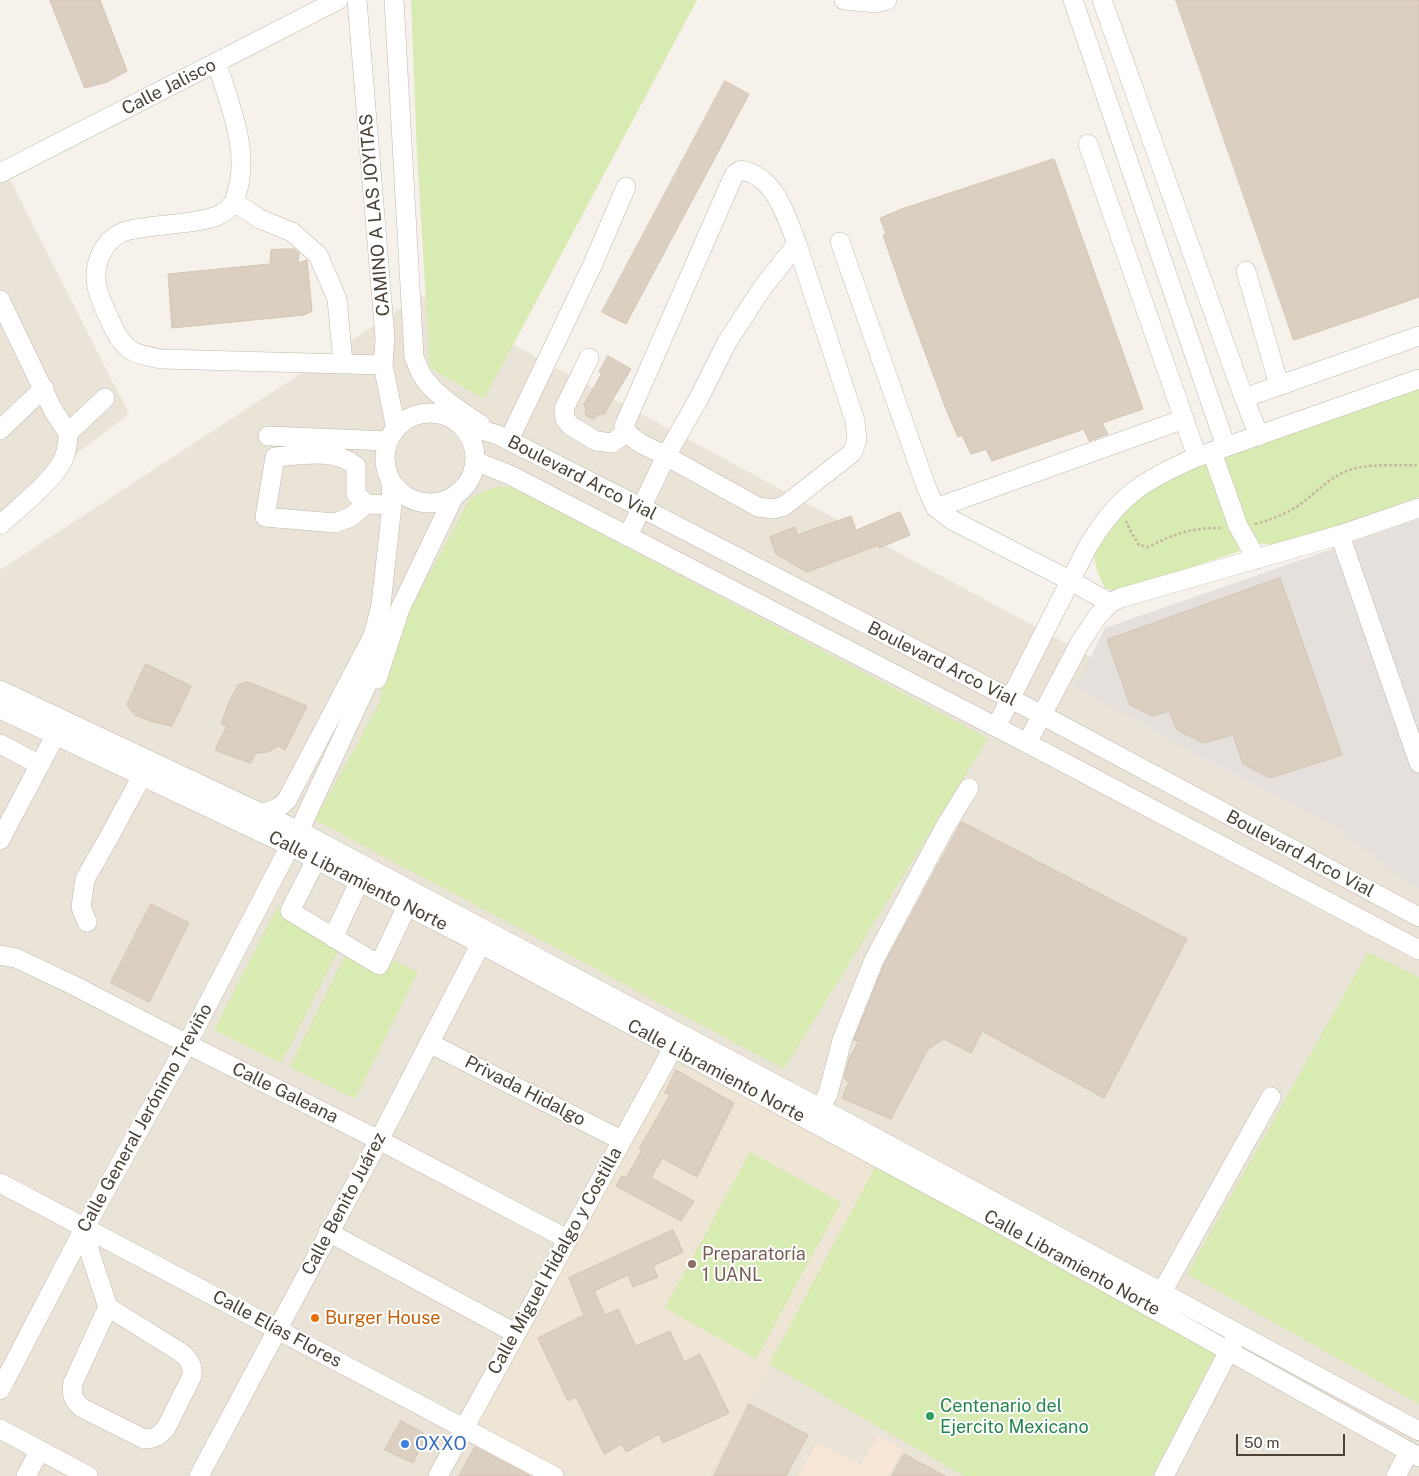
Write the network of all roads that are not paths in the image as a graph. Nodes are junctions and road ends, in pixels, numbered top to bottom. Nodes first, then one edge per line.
1 (338, 0) edge
2 (357, 0) edge
3 (394, 0) edge
4 (844, 0) edge
5 (887, 0) edge
6 (1073, 0) edge
7 (1102, 0) edge
8 (217, 63) junction
9 (1088, 144) dead end
10 (0, 173) edge
11 (626, 187) dead end
12 (234, 202) junction
13 (840, 242) dead end
14 (797, 244) junction
15 (1246, 272) dead end
16 (0, 300) edge
17 (8, 334) edge
18 (1419, 336) edge
19 (589, 358) dead end
20 (343, 363) junction
21 (383, 364) junction
22 (1419, 379) edge
23 (1279, 385) junction
24 (44, 388) junction
25 (105, 398) dead end
26 (1244, 398) junction
27 (1184, 418) junction
28 (459, 423) junction
29 (0, 430) edge
30 (627, 432) junction
31 (68, 433) junction
32 (392, 435) junction
33 (268, 436) dead end
34 (1259, 436) junction
35 (503, 438) junction
36 (1212, 452) junction
37 (666, 456) junction
38 (475, 461) junction
39 (391, 482) junction
40 (454, 496) junction
41 (366, 504) junction
42 (392, 505) junction
43 (642, 508) junction
44 (936, 508) junction
45 (1419, 508) edge
46 (0, 525) edge
47 (1340, 535) junction
48 (628, 536) junction
49 (1257, 559) junction
50 (1071, 581) junction
51 (1110, 603) junction
52 (373, 636) junction
53 (0, 690) edge
54 (1009, 699) junction
55 (0, 710) edge
56 (1042, 715) junction
57 (29, 723) junction
58 (996, 727) junction
59 (55, 736) junction
60 (1027, 743) junction
61 (0, 744) edge
62 (17, 753) junction
63 (1419, 763) edge
64 (40, 765) junction
65 (142, 776) junction
66 (969, 788) dead end
67 (259, 814) junction
68 (2, 831) edge
69 (295, 838) junction
70 (316, 860) junction
71 (359, 882) junction
72 (407, 906) junction
73 (1419, 917) edge
74 (87, 922) dead end
75 (334, 938) junction
76 (484, 938) junction
77 (1419, 950) edge
78 (0, 955) edge
79 (676, 1041) junction
80 (429, 1043) junction
81 (186, 1044) junction
82 (1271, 1097) dead end
83 (820, 1108) junction
84 (379, 1140) junction
85 (621, 1140) junction
86 (0, 1183) edge
87 (85, 1227) junction
88 (328, 1232) junction
89 (567, 1239) junction
90 (1117, 1278) junction
91 (1162, 1292) junction
92 (108, 1307) junction
93 (277, 1328) junction
94 (515, 1334) junction
95 (1234, 1341) junction
96 (0, 1390) edge
97 (463, 1428) junction
98 (0, 1429) edge
99 (1419, 1431) edge
100 (40, 1450) junction
101 (1414, 1454) edge
102 (26, 1476) edge
103 (88, 1476) edge
104 (198, 1476) edge
105 (438, 1476) edge
106 (554, 1476) edge
107 (1164, 1476) edge
108 (1396, 1476) edge

1 - 8 street, Calle Jalisco
2 - 21 street, CAMINO A LAS JOYITAS
3 - 35 street
4 - 5 street
6 - 36 street
7 - 26 street
8 - 10 street, Calle Jalisco
8 - 12 street
9 - 27 street
11 - 35 street
12 - 20 street
12 - 20 street
13 - 44 street
14 - 30 street
14 - 37 street
14 - 37 street
15 - 23 street
16 - 17 street
17 - 24 street
18 - 23 street
19 - 30 street
20 - 21 street
21 - 32 street, CAMINO A LAS JOYITAS
22 - 34 street
23 - 26 street
24 - 29 street
24 - 31 street
25 - 31 street
26 - 34 street
27 - 36 street
27 - 44 street
28 - 32 street
28 - 35 street, Boulevard Arco Vial
28 - 38 street
30 - 37 street
31 - 46 street
32 - 33 street
32 - 39 street
34 - 36 street
35 - 43 street, Boulevard Arco Vial
36 - 49 street
36 - 50 street
37 - 43 street
38 - 40 street
38 - 48 street, Boulevard Arco Vial
39 - 40 street
39 - 42 street
40 - 69 street
41 - 41 street
41 - 42 street
42 - 52 street
43 - 48 street
43 - 54 street, Boulevard Arco Vial
44 - 50 street
45 - 47 street
47 - 49 street
47 - 63 street
48 - 58 street, Boulevard Arco Vial
49 - 51 street
50 - 51 street
50 - 54 street
51 - 56 street
52 - 67 street
52 - 69 street
53 - 67 street, Calle Libramiento Norte
54 - 56 street, Boulevard Arco Vial
54 - 58 street
55 - 57 street, Calle Libramiento Norte
56 - 60 street
56 - 73 street, Boulevard Arco Vial
57 - 59 street, Calle Libramiento Norte
57 - 62 street
58 - 60 street, Boulevard Arco Vial
59 - 64 street
59 - 65 street, Calle Libramiento Norte
60 - 77 street, Boulevard Arco Vial
61 - 62 street
62 - 64 street
64 - 68 street
65 - 69 street, Calle Libramiento Norte
65 - 74 street
66 - 83 street
67 - 69 street, Calle Libramiento Norte
69 - 70 street, Calle Libramiento Norte
69 - 76 street, Calle Libramiento Norte
69 - 81 street, Calle General Jerónimo Treviño
70 - 71 street, Calle Libramiento Norte
70 - 75 street
71 - 72 street, Calle Libramiento Norte
71 - 75 street
72 - 75 street
72 - 76 street, Calle Libramiento Norte
76 - 79 street, Calle Libramiento Norte
76 - 80 street, Calle Benito Juárez
78 - 81 street, Calle Galeana
79 - 83 street, Calle Libramiento Norte
79 - 85 street, Calle Miguel Hidalgo y Costilla
79 - 90 street, Calle Libramiento Norte
80 - 84 street, Calle Benito Juárez
80 - 85 street, Privada Hidalgo
81 - 84 street, Calle Galeana
81 - 87 street, Calle General Jerónimo Treviño
82 - 91 street
83 - 90 street, Calle Libramiento Norte
84 - 88 street, Calle Benito Juárez
84 - 89 street, Calle Galeana
85 - 89 street, Calle Miguel Hidalgo y Costilla
86 - 87 street, Calle Elías Flores
87 - 92 street
87 - 93 street, Calle Elías Flores
87 - 96 street, Calle General Jerónimo Treviño
88 - 93 street, Calle Benito Juárez
88 - 94 street
89 - 94 street, Calle Miguel Hidalgo y Costilla
90 - 91 street, Calle Libramiento Norte
90 - 95 street, Calle Libramiento Norte
91 - 95 street, Calle Libramiento Norte
92 - 92 street
93 - 97 street, Calle Elías Flores
93 - 104 street, Calle Benito Juárez
94 - 97 street, Calle Miguel Hidalgo y Costilla
95 - 99 street, Calle Libramiento Norte
95 - 101 street, Calle Libramiento Norte
95 - 107 street
97 - 105 street, Calle Miguel Hidalgo y Costilla
97 - 106 street, Calle Elías Flores
98 - 100 street
100 - 102 street
100 - 103 street
101 - 108 street

